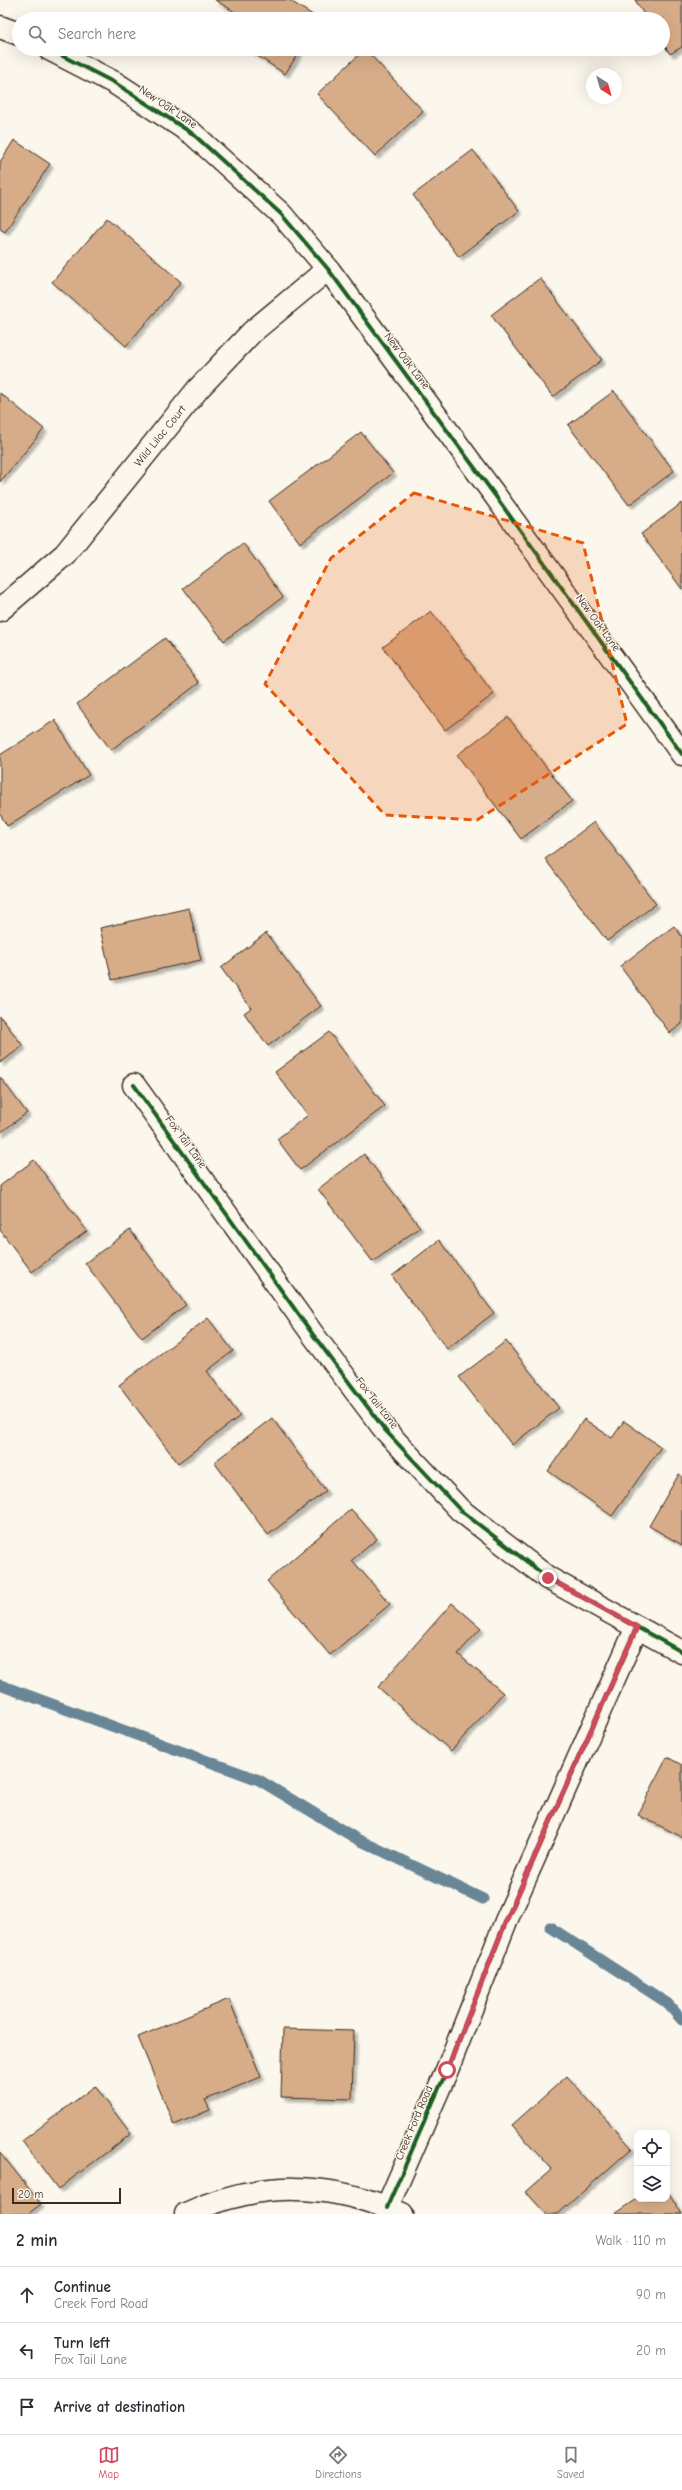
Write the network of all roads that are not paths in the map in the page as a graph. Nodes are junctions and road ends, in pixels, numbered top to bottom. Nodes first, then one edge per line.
1 (0, 27) edge
2 (12, 31) edge
3 (63, 56) edge
4 (328, 269) junction
5 (0, 610) edge
6 (682, 754) edge
7 (134, 1085) dead end
8 (637, 1627) junction
9 (682, 1652) edge
10 (395, 2211) edge
11 (186, 2214) edge

1 - 2 street
3 - 4 street, New Oak Lane
4 - 5 street, Wild Lilac Court
4 - 6 street, New Oak Lane
7 - 8 street, Fox Tail Lane
8 - 9 street, Fox Tail Lane
8 - 10 street, Creek Ford Road
10 - 11 street

